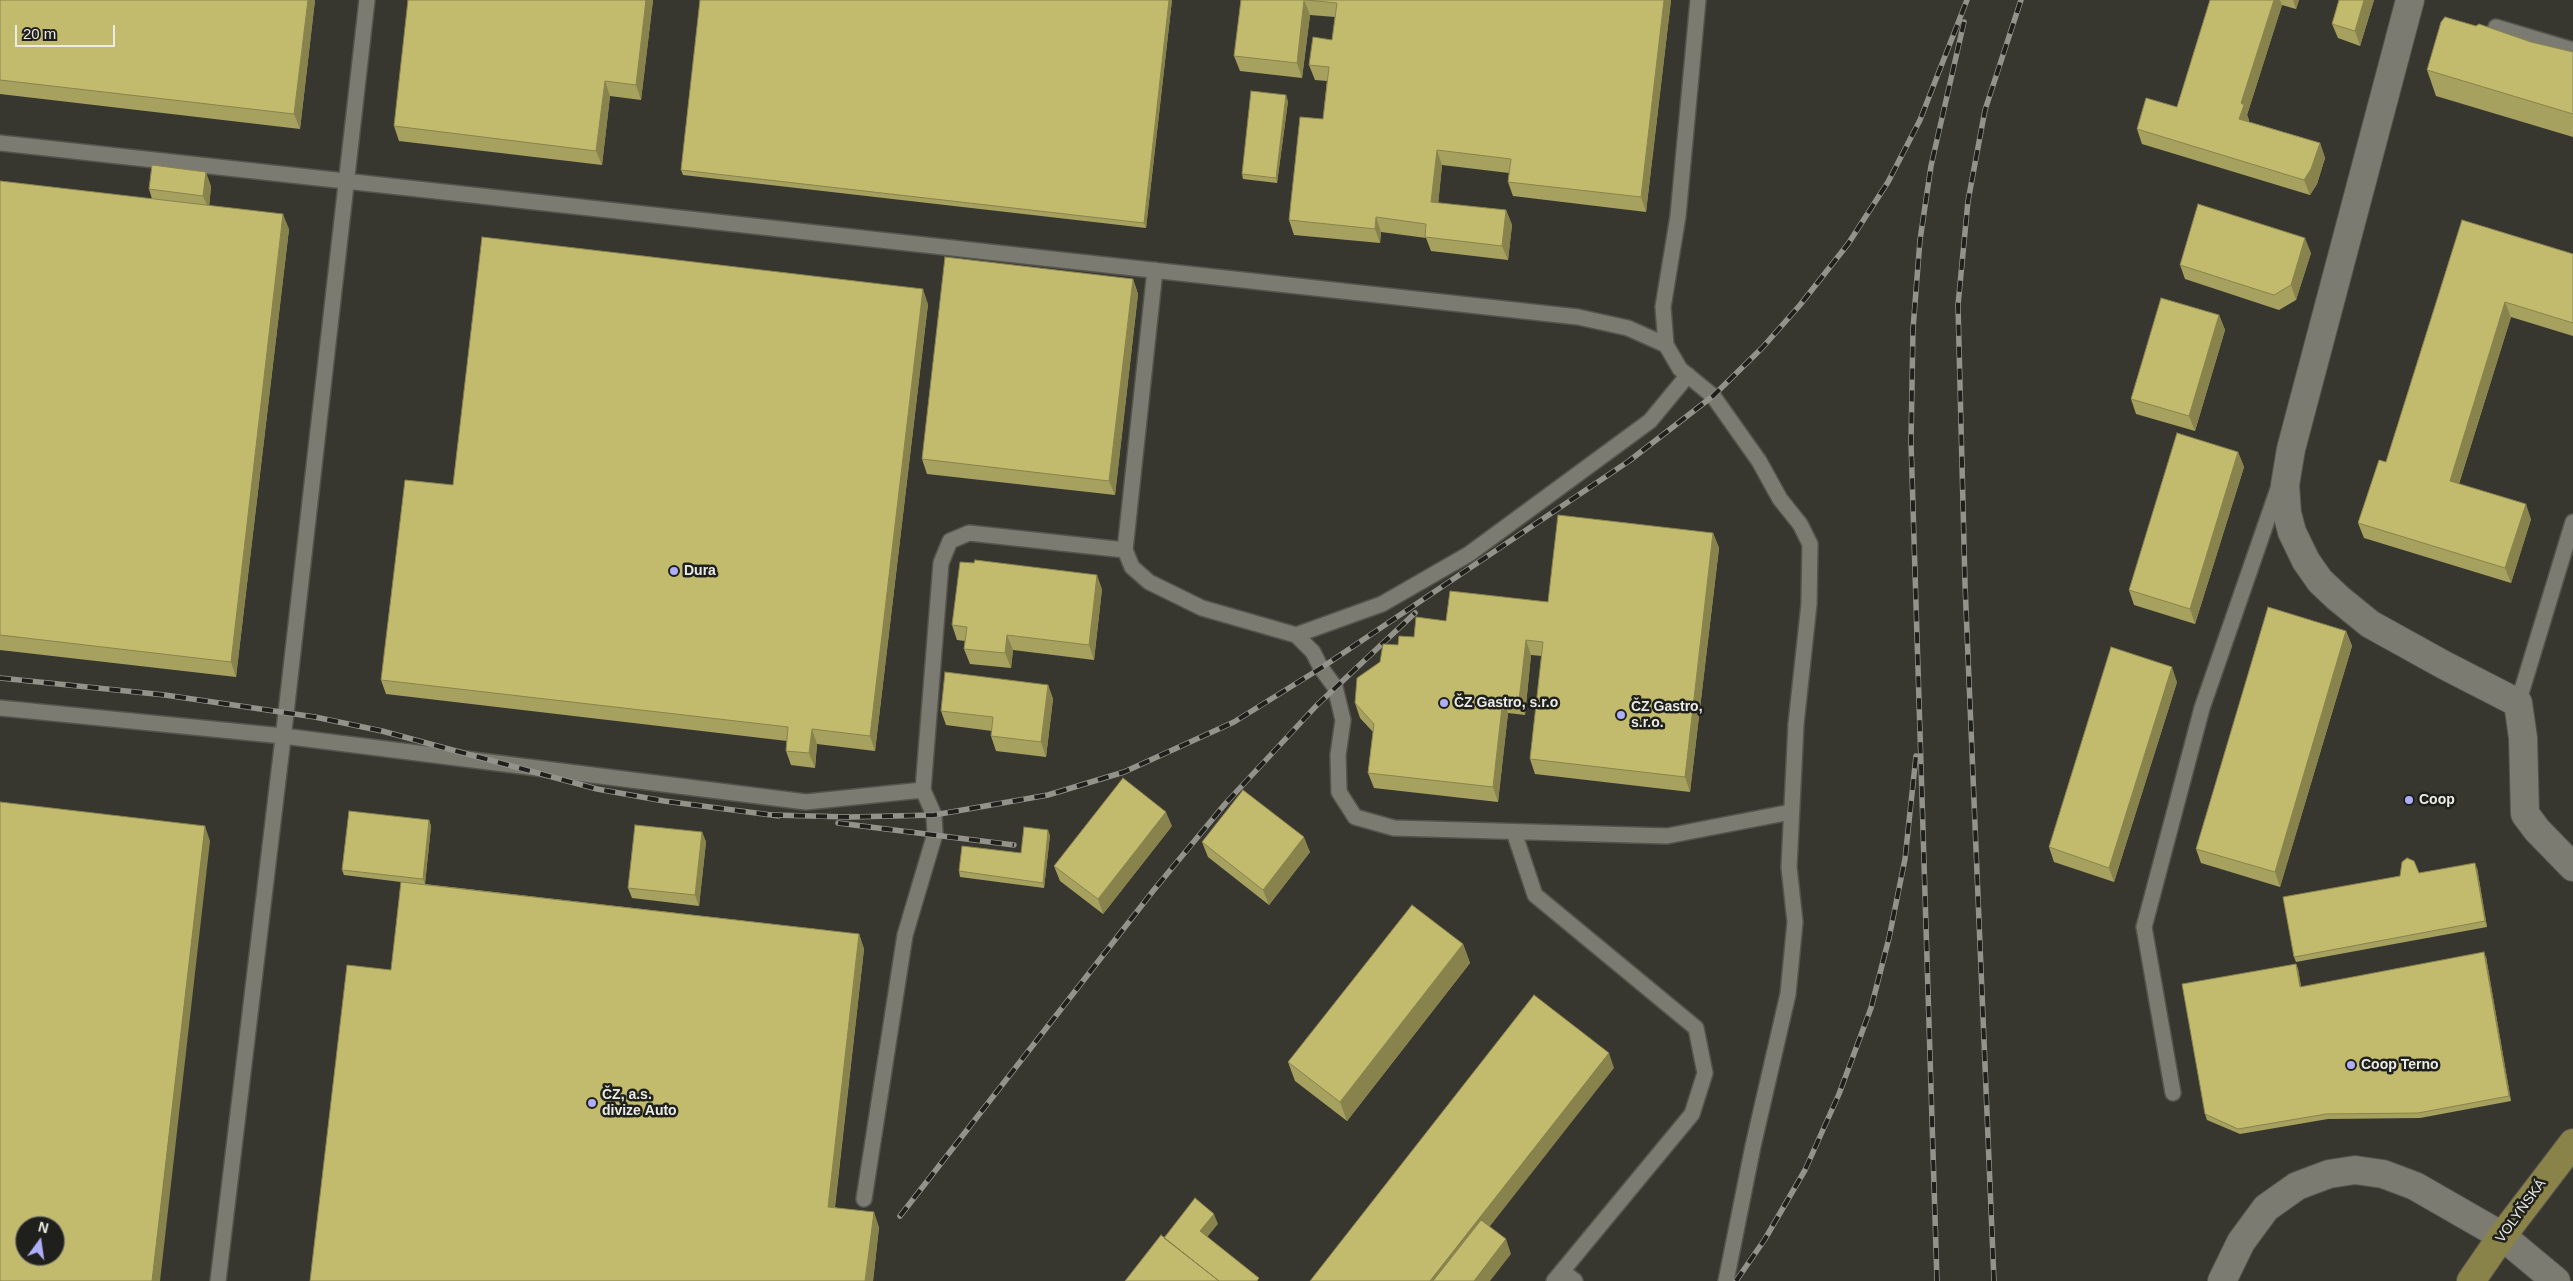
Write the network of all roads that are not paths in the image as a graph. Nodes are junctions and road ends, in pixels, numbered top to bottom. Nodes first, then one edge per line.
1 (367, 0) edge
2 (1698, 0) edge
3 (2410, 0) edge
4 (2496, 27) dead end
5 (2573, 50) edge
6 (0, 143) edge
7 (347, 181) junction
8 (1155, 270) junction
9 (1666, 345) junction
10 (1688, 375) junction
11 (2291, 449) junction
12 (2573, 522) edge
13 (1125, 550) junction
14 (1296, 635) junction
15 (2518, 703) junction
16 (0, 708) edge
17 (283, 736) junction
18 (923, 790) junction
19 (1792, 812) junction
20 (1514, 832) junction
21 (2573, 867) edge
22 (2173, 1094) dead end
23 (2573, 1143) edge
24 (864, 1199) dead end
25 (2502, 1236) junction
26 (1558, 1276) edge
27 (218, 1281) edge
28 (1575, 1281) edge
29 (1726, 1281) edge
30 (2222, 1281) edge
31 (2471, 1281) edge
32 (2556, 1281) edge

1 - 7 lane
2 - 9 lane
3 - 11 street
4 - 5 lane
6 - 7 lane
7 - 8 lane
7 - 17 lane
8 - 9 lane
8 - 13 lane
9 - 10 lane
10 - 14 lane
10 - 19 lane
11 - 15 street
11 - 22 lane
12 - 15 lane
13 - 14 lane
13 - 18 lane
14 - 20 lane
15 - 21 street
16 - 17 lane
17 - 18 lane
17 - 27 lane
18 - 24 lane
19 - 20 lane
19 - 29 lane
20 - 26 lane
23 - 25 main road, VOLYŇSKÁ
25 - 30 street
25 - 31 main road, VOLYŇSKÁ
25 - 32 street
26 - 28 lane

